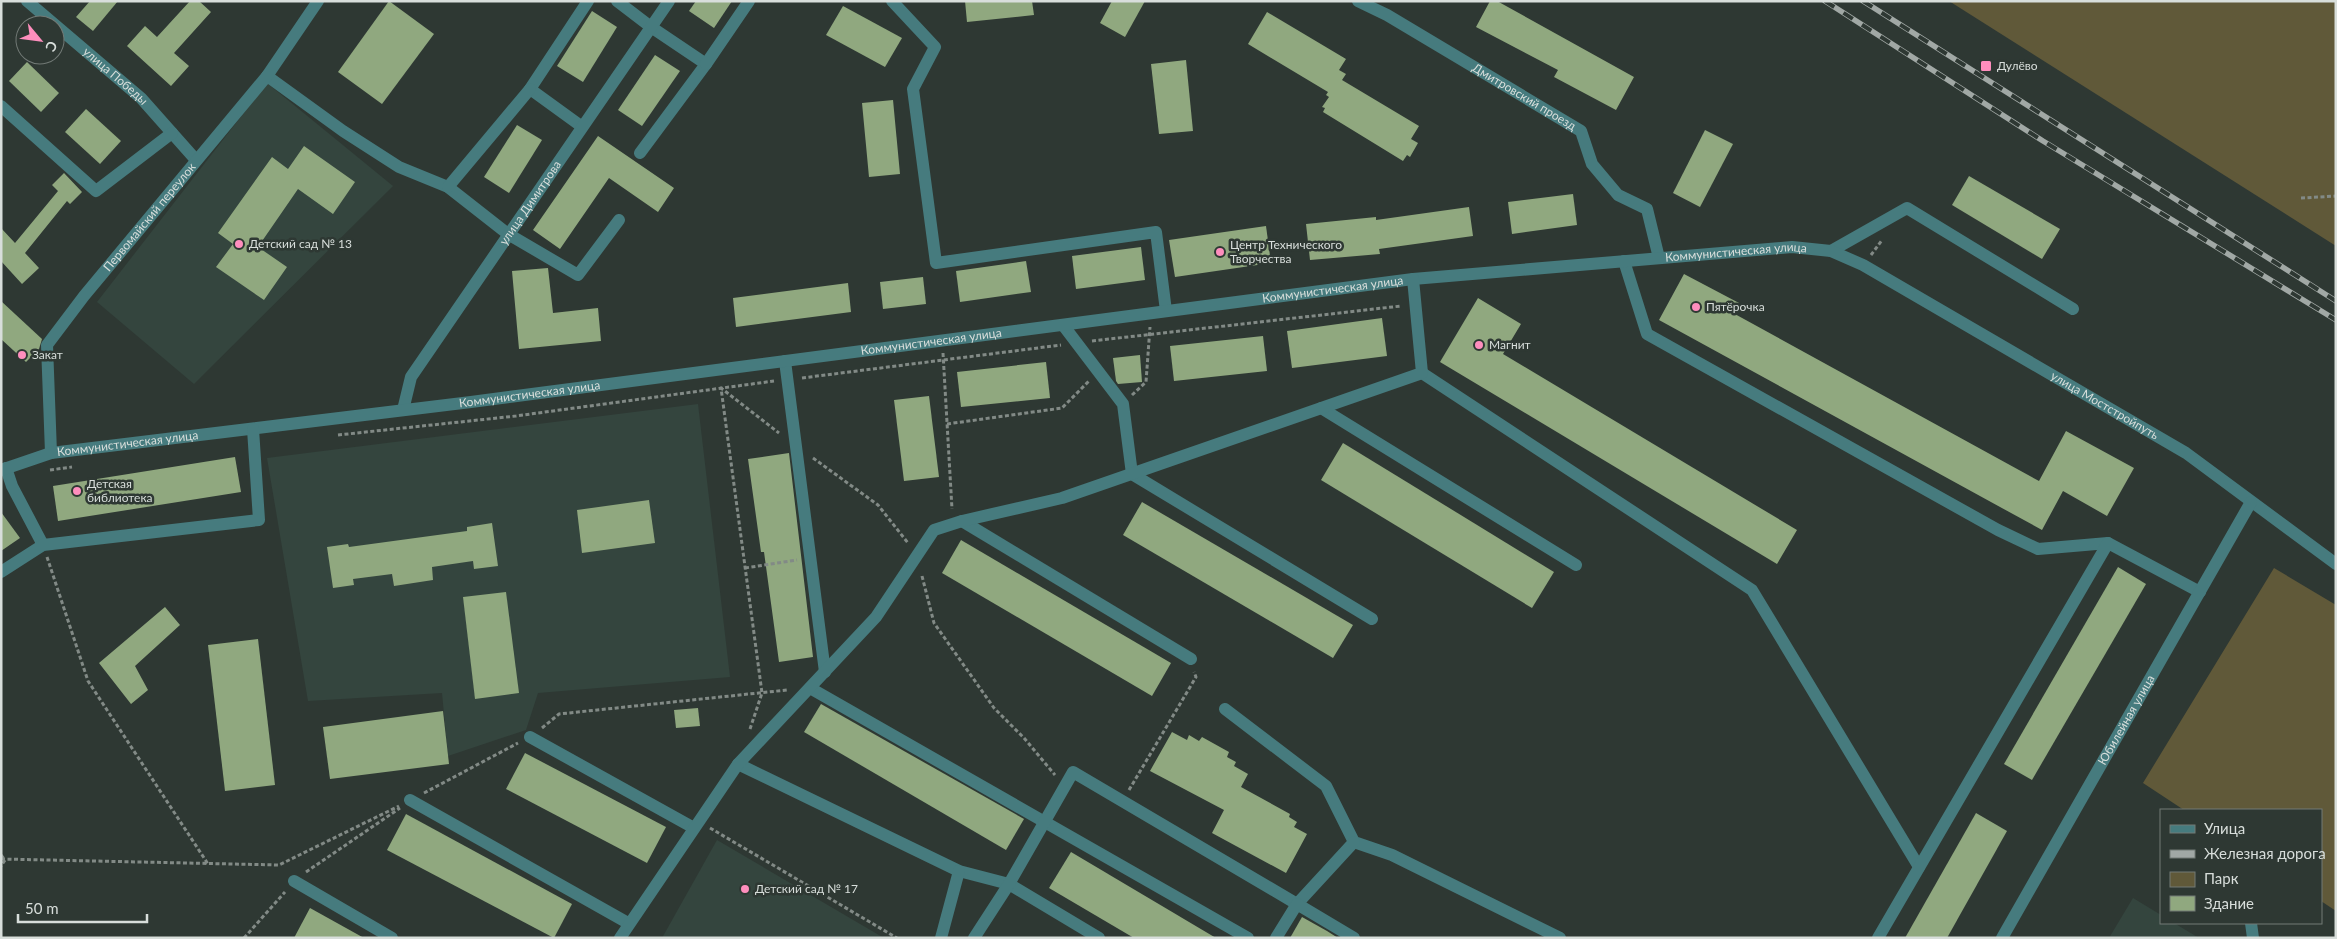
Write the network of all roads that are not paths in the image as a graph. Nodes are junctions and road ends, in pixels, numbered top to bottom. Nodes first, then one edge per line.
1 (27, 1) edge
2 (318, 1) edge
3 (588, 1) edge
4 (616, 1) edge
5 (669, 1) edge
6 (749, 1) edge
7 (892, 1) edge
8 (1358, 1) edge
9 (650, 27) junction
10 (706, 64) junction
11 (267, 76) junction
12 (530, 89) junction
13 (1, 106) edge
14 (581, 126) junction
15 (172, 133) junction
16 (640, 153) dead end
17 (196, 160) junction
18 (448, 187) junction
19 (619, 220) dead end
20 (508, 234) junction
21 (1831, 251) junction
22 (1659, 258) junction
23 (1624, 261) junction
24 (1863, 265) joint
25 (1413, 279) junction
26 (2073, 309) dead end
27 (1166, 311) junction
28 (1063, 325) junction
29 (785, 361) junction
30 (1422, 372) junction
31 (1321, 408) junction
32 (403, 410) junction
33 (253, 428) junction
34 (51, 453) junction
35 (3, 469) edge
36 (1132, 474) junction
37 (2252, 502) junction
38 (957, 522) junction
39 (2108, 542) junction
40 (43, 545) junction
41 (2336, 564) edge
42 (1576, 565) dead end
43 (1, 572) edge
44 (2200, 592) junction
45 (1372, 618) dead end
46 (1191, 659) road end
47 (825, 672) junction
48 (810, 688) junction
49 (1225, 709) dead end
50 (530, 737) road end
51 (738, 764) junction
52 (410, 800) road end
53 (1046, 821) junction
54 (694, 828) junction
55 (1354, 842) junction
56 (1919, 867) junction
57 (959, 871) junction
58 (294, 882) road end
59 (1009, 884) junction
60 (1297, 904) junction
61 (628, 923) junction
62 (2250, 924) edge
63 (392, 938) edge
64 (620, 938) edge
65 (941, 938) edge
66 (974, 938) edge
67 (1099, 938) edge
68 (1248, 938) edge
69 (1276, 938) edge
70 (1354, 938) edge
71 (1560, 938) edge
72 (1878, 938) edge
73 (2002, 938) edge
74 (2253, 938) edge

1 - 15 street, улица Победы
2 - 11 street, Первомайский переулок
3 - 12 street
4 - 9 street
5 - 9 street, улица Димитрова
6 - 10 street
7 - 27 street
8 - 22 street, Дмитровский проезд
9 - 10 street
9 - 14 street, улица Димитрова
10 - 16 street
11 - 17 street, Первомайский переулок
11 - 18 street
12 - 14 street
12 - 18 street
13 - 15 street
14 - 20 street, улица Димитрова
15 - 17 street, улица Победы
17 - 34 street, Первомайский переулок
18 - 20 street
19 - 20 street
20 - 32 street, улица Димитрова
21 - 22 street, Коммунистическая улица
21 - 24 street, Коммунистическая улица
21 - 26 street
22 - 23 street, Коммунистическая улица
23 - 25 street, Коммунистическая улица
23 - 39 street
24 - 37 street, улица Мостстройпуть
25 - 27 street, Коммунистическая улица
25 - 30 street
27 - 28 street, Коммунистическая улица
28 - 29 street, Коммунистическая улица
28 - 36 street
29 - 32 street, Коммунистическая улица
29 - 47 street
30 - 31 street
30 - 56 street
31 - 36 street
31 - 42 street
32 - 33 street, Коммунистическая улица
33 - 34 street, Коммунистическая улица
33 - 40 street
34 - 35 street, Коммунистическая улица
35 - 40 street
36 - 38 street
36 - 45 street
37 - 41 street, улица Мостстройпуть
37 - 44 street, Юбилейная улица
38 - 46 street
38 - 47 street
39 - 44 street
39 - 56 street
40 - 43 street
44 - 73 street, Юбилейная улица
47 - 48 street
48 - 51 street
48 - 53 street
49 - 55 street
50 - 54 street
51 - 54 street
51 - 57 street
52 - 61 street
53 - 59 street
53 - 60 street
53 - 68 street
54 - 61 street
55 - 60 street
55 - 71 street
56 - 72 street
57 - 59 street
57 - 65 street
58 - 63 street
59 - 66 street
59 - 67 street
60 - 69 street
60 - 70 street
61 - 64 street
62 - 74 street

